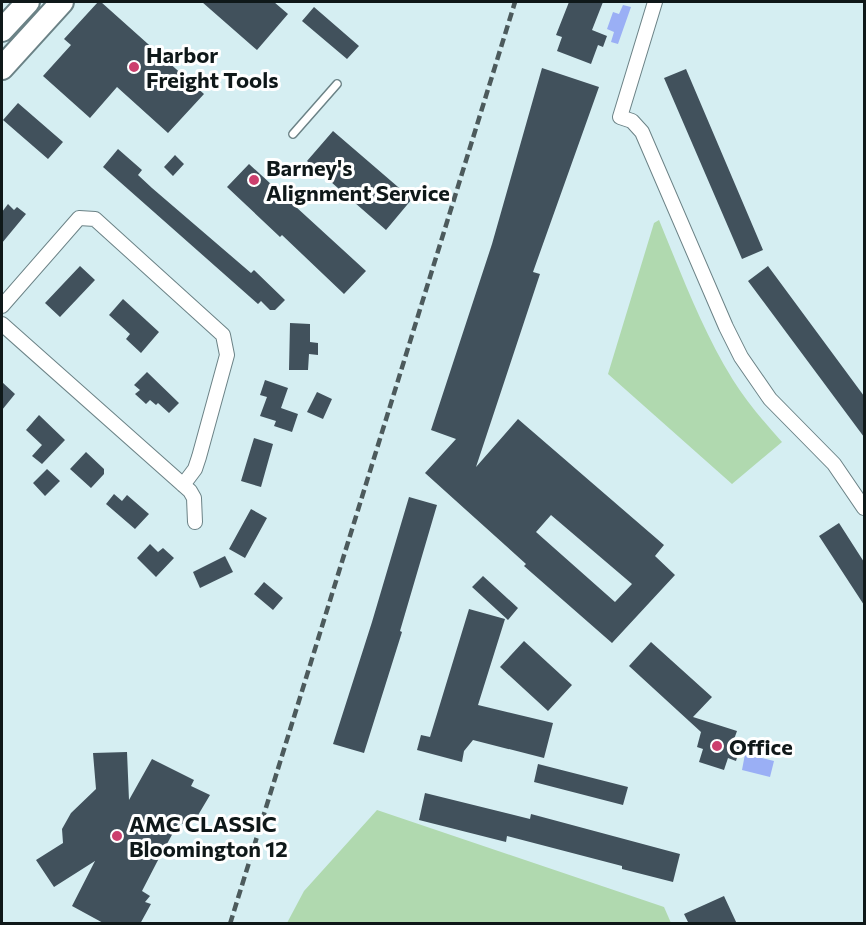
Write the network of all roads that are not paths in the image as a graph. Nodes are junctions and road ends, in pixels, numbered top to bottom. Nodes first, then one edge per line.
1 (28, 2) edge
2 (62, 2) edge
3 (655, 2) edge
4 (2, 30) edge
5 (2, 68) edge
6 (337, 84) dead end
7 (293, 134) dead end
8 (2, 306) edge
9 (2, 324) edge
10 (183, 485) junction
11 (864, 508) edge
12 (195, 522) dead end

1 - 4 main road
2 - 5 main road
3 - 11 street
6 - 7 lane
8 - 10 street
9 - 10 street
10 - 12 street

